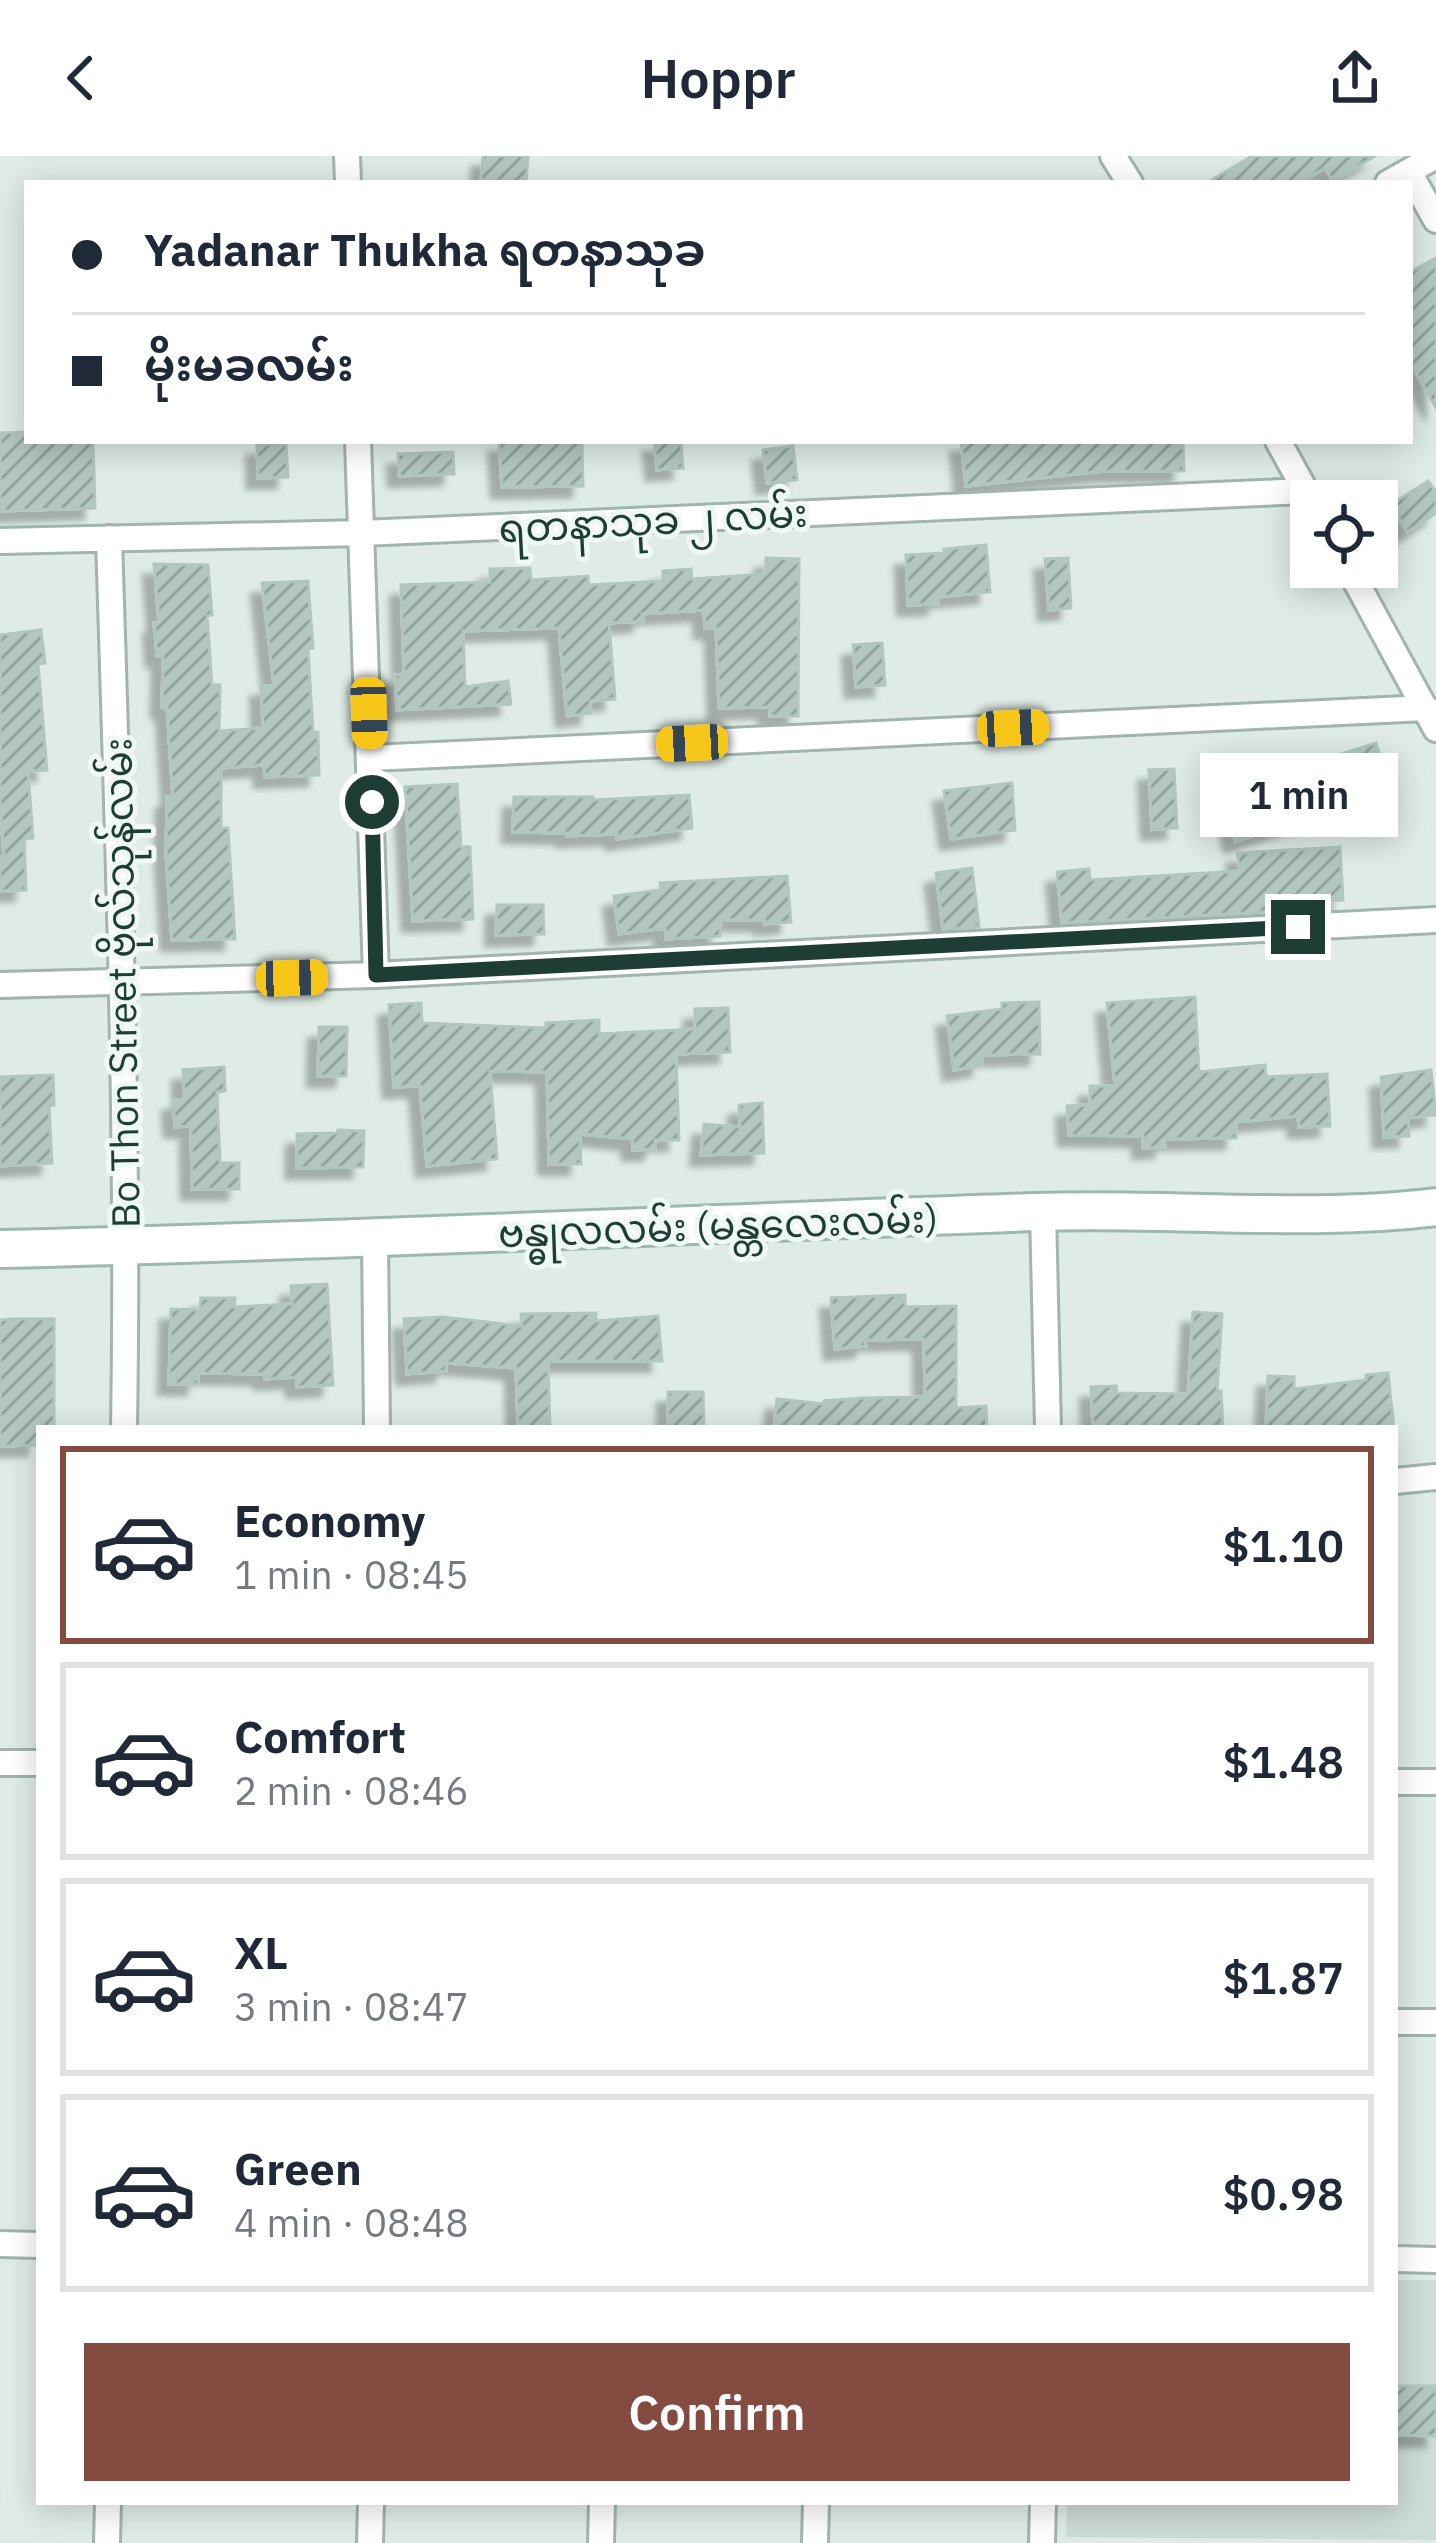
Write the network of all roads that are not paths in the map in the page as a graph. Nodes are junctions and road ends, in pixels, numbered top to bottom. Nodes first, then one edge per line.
1 (1436, 156) edge
2 (1399, 177) edge
3 (1413, 193) edge
4 (1436, 220) edge
5 (358, 444) edge
6 (1280, 444) edge
7 (1299, 480) edge
8 (1290, 497) edge
9 (362, 533) junction
10 (109, 538) junction
11 (0, 541) edge
12 (1360, 588) edge
13 (1431, 718) edge
14 (371, 758) junction
15 (1436, 920) edge
16 (376, 975) junction
17 (123, 982) junction
18 (0, 985) edge
19 (1436, 1207) edge
20 (1043, 1211) junction
21 (375, 1239) junction
22 (127, 1246) junction
23 (0, 1249) edge
24 (124, 1425) edge
25 (377, 1425) edge
26 (1048, 1425) edge
27 (1436, 1477) edge
28 (1398, 1480) edge
29 (0, 1763) edge
30 (36, 1763) edge
31 (1398, 1782) edge
32 (1436, 1782) edge
33 (1398, 2022) edge
34 (1436, 2022) edge
35 (0, 2244) edge
36 (36, 2245) edge
37 (1398, 2259) edge
38 (1436, 2260) edge
39 (108, 2505) edge
40 (371, 2505) edge
41 (602, 2505) edge
42 (816, 2505) edge
43 (1043, 2505) edge
44 (107, 2543) edge
45 (370, 2543) edge
46 (601, 2543) edge
47 (815, 2543) edge
48 (1042, 2543) edge

1 - 2 street
3 - 4 street
5 - 9 street
6 - 7 street
8 - 9 street, ရတနာသုခ ၂ လမ်း
9 - 10 street, ရတနာသုခ ၂ လမ်း
9 - 14 street
10 - 11 street, ရတနာသုခ ၂ လမ်း
10 - 17 street, Bo Thon Street ဗိုလ်သုန်လမ်း
12 - 13 street
13 - 14 street
14 - 16 street
15 - 16 street
16 - 17 street
17 - 18 street
17 - 22 street, Bo Thon Street ဗိုလ်သုန်လမ်း
19 - 20 street, ဗန္ဓုလလမ်း (မန္တလေးလမ်း)
20 - 21 street, ဗန္ဓုလလမ်း (မန္တလေးလမ်း)
20 - 26 street
21 - 22 street, ဗန္ဓုလလမ်း (မန္တလေးလမ်း)
21 - 25 street
22 - 23 street, ဗန္ဓုလလမ်း (မန္တလေးလမ်း)
22 - 24 street, Bo Thon Street ဗိုလ်သုန်လမ်း
27 - 28 street
29 - 30 street
31 - 32 street
33 - 34 street
35 - 36 street
37 - 38 street
39 - 44 street
40 - 45 street
41 - 46 street
42 - 47 street
43 - 48 street

